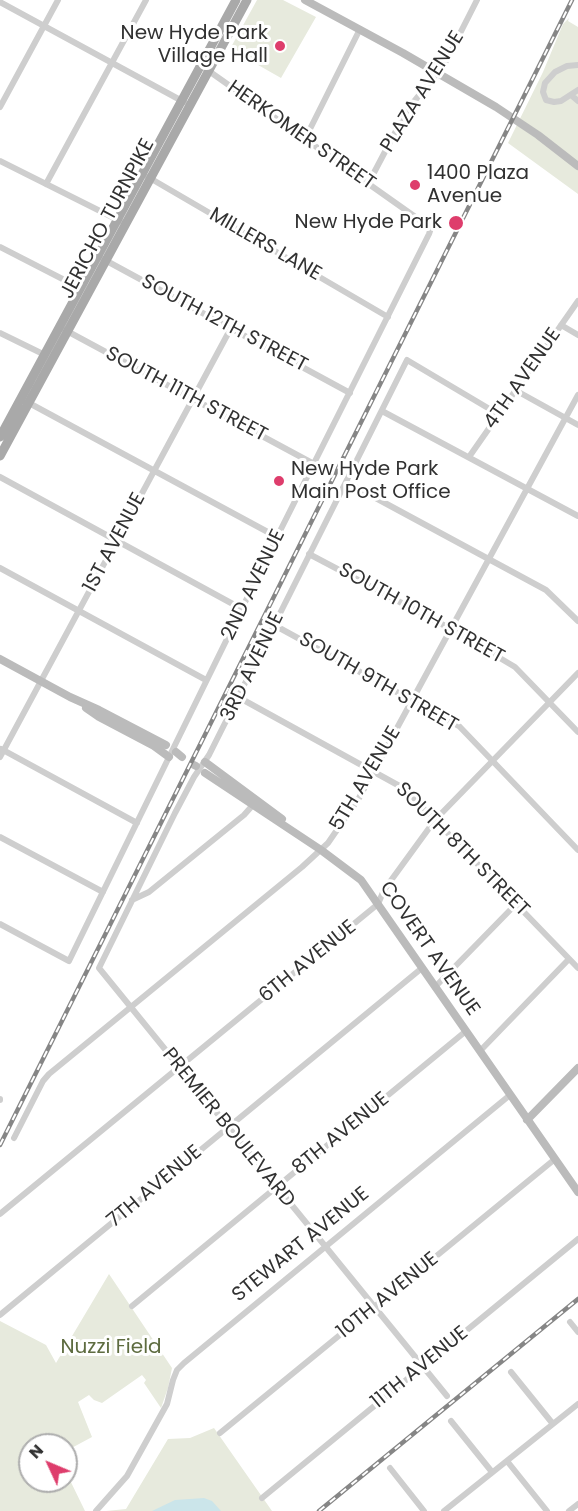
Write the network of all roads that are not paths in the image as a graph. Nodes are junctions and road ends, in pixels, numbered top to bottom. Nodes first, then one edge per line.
1 (58, 0) edge
2 (146, 0) edge
3 (236, 0) edge
4 (247, 0) edge
5 (305, 0) edge
6 (475, 1) edge
7 (0, 2) edge
8 (44, 26) junction
9 (360, 29) junction
10 (112, 63) junction
11 (578, 65) edge
12 (204, 68) junction
13 (438, 74) junction
14 (578, 90) edge
15 (571, 95) junction
16 (578, 101) edge
17 (185, 103) junction
18 (0, 107) edge
19 (305, 139) junction
20 (0, 161) edge
21 (577, 163) edge
22 (146, 176) junction
23 (46, 184) junction
24 (368, 184) junction
25 (121, 222) junction
26 (431, 228) joint
27 (0, 248) edge
28 (102, 258) junction
29 (80, 288) junction
30 (578, 301) edge
31 (78, 313) junction
32 (388, 317) junction
33 (561, 325) junction
34 (231, 328) junction
35 (63, 329) junction
36 (0, 333) edge
37 (578, 335) edge
38 (43, 354) junction
39 (515, 390) junction
40 (350, 393) junction
41 (578, 395) edge
42 (193, 399) junction
43 (29, 403) junction
44 (382, 411) junction
45 (498, 414) junction
46 (565, 418) junction
47 (3, 422) edge
48 (578, 425) edge
49 (0, 437) edge
50 (0, 456) edge
51 (468, 457) junction
52 (314, 464) junction
53 (155, 470) junction
54 (0, 477) edge
55 (346, 482) junction
56 (526, 488) junction
57 (578, 516) edge
58 (277, 537) junction
59 (117, 540) junction
60 (309, 554) junction
61 (488, 558) junction
62 (0, 568) edge
63 (242, 609) junction
64 (79, 611) junction
65 (578, 621) edge
66 (274, 625) junction
67 (451, 629) junction
68 (0, 659) edge
69 (578, 673) edge
70 (206, 680) junction
71 (40, 682) junction
72 (238, 697) junction
73 (74, 699) junction
74 (412, 699) junction
75 (549, 702) junction
76 (578, 732) edge
77 (166, 745) dead end
78 (1, 752) edge
79 (176, 755) junction
80 (205, 762) junction
81 (493, 762) junction
82 (374, 770) junction
83 (205, 773) dead end
84 (252, 806) junction
85 (435, 820) junction
86 (137, 823) junction
87 (297, 834) junction
88 (0, 837) edge
89 (321, 850) junction
90 (578, 850) edge
91 (103, 892) junction
92 (131, 901) junction
93 (378, 904) junction
94 (516, 904) junction
95 (0, 924) edge
96 (569, 959) junction
97 (422, 968) junction
98 (578, 968) edge
99 (100, 971) joint
100 (435, 987) junction
101 (129, 1007) junction
102 (466, 1031) junction
103 (480, 1051) junction
104 (179, 1067) junction
105 (576, 1073) edge
106 (510, 1095) junction
107 (527, 1120) junction
108 (228, 1127) junction
109 (14, 1138) dead end
110 (555, 1159) junction
111 (276, 1187) junction
112 (578, 1192) edge
113 (0, 1214) edge
114 (578, 1239) edge
115 (325, 1246) junction
116 (132, 1306) dead end
117 (375, 1306) junction
118 (0, 1315) edge
119 (570, 1322) dead end
120 (578, 1332) edge
121 (423, 1366) junction
122 (511, 1372) dead end
123 (447, 1396) dead end
124 (578, 1404) edge
125 (451, 1421) dead end
126 (553, 1424) junction
127 (220, 1433) dead end
128 (507, 1461) junction
129 (390, 1468) dead end
130 (492, 1472) junction
131 (262, 1498) dead end
132 (578, 1504) edge
133 (96, 1511) edge
134 (424, 1511) edge
135 (444, 1511) edge
136 (547, 1511) edge
137 (569, 1511) edge

1 - 8 street
2 - 10 street
3 - 12 main road, JERICHO TURNPIKE
4 - 12 main road, JERICHO TURNPIKE
5 - 9 main road
6 - 13 street, PLAZA AVENUE
7 - 8 street
8 - 10 street
8 - 18 street
9 - 13 main road
9 - 19 street
10 - 17 street
10 - 23 street
11 - 15 street
12 - 17 main road, JERICHO TURNPIKE
12 - 19 street, HERKOMER STREET
13 - 21 main road
13 - 24 street, PLAZA AVENUE
14 - 15 street
15 - 16 street
17 - 22 main road, JERICHO TURNPIKE
19 - 24 street, HERKOMER STREET
20 - 23 street
22 - 25 main road, JERICHO TURNPIKE
22 - 32 street, MILLERS LANE
23 - 25 street
24 - 26 street, HERKOMER STREET
25 - 28 main road, JERICHO TURNPIKE
26 - 32 street, 2ND AVENUE
27 - 29 street
28 - 29 main road, JERICHO TURNPIKE
28 - 31 main road, JERICHO TURNPIKE
28 - 34 street, SOUTH 12TH STREET
29 - 31 main road
29 - 35 main road, JERICHO TURNPIKE
30 - 33 street, 4TH AVENUE
31 - 35 main road, JERICHO TURNPIKE
32 - 40 street, 2ND AVENUE
33 - 37 street
33 - 39 street, 4TH AVENUE
34 - 40 street, SOUTH 12TH STREET
34 - 42 street, 1ST AVENUE
35 - 38 main road, JERICHO TURNPIKE
35 - 42 street, SOUTH 11TH STREET
35 - 43 main road, JERICHO TURNPIKE
36 - 38 street
38 - 47 main road, JERICHO TURNPIKE
39 - 45 street, 4TH AVENUE
39 - 46 street
40 - 52 street, 2ND AVENUE
41 - 46 street, 5TH AVENUE
42 - 52 street, SOUTH 11TH STREET
42 - 53 street, 1ST AVENUE
43 - 50 main road, JERICHO TURNPIKE
43 - 53 street
44 - 45 street, 3RD AVENUE
44 - 51 street
44 - 55 street, 3RD AVENUE
45 - 51 street, 4TH AVENUE
46 - 48 street
46 - 56 street, 5TH AVENUE
47 - 49 main road, JERICHO TURNPIKE
51 - 56 street
52 - 58 street, 2ND AVENUE
53 - 58 street
53 - 59 street, 1ST AVENUE
54 - 59 street
55 - 60 street, 3RD AVENUE
55 - 61 street
56 - 57 street
56 - 61 street, 5TH AVENUE
58 - 63 street, 2ND AVENUE
59 - 63 street
59 - 64 street, 1ST AVENUE
60 - 66 street, 3RD AVENUE
60 - 67 street, SOUTH 10TH STREET
61 - 65 street
61 - 67 street, 5TH AVENUE
62 - 64 street
63 - 70 street, 2ND AVENUE
64 - 70 street
64 - 71 street, 1ST AVENUE
66 - 72 street, 3RD AVENUE
66 - 74 street, SOUTH 9TH STREET
67 - 74 street, 5TH AVENUE
67 - 75 street, SOUTH 10TH STREET
68 - 71 main road
69 - 75 street, 6TH AVENUE
70 - 79 street, 2ND AVENUE
71 - 73 main road
71 - 78 street, 1ST AVENUE
72 - 80 street, 3RD AVENUE
72 - 82 street, SOUTH 8TH STREET
73 - 77 main road
73 - 79 main road
74 - 81 street, SOUTH 9TH STREET
74 - 82 street, 5TH AVENUE
75 - 76 street, SOUTH 10TH STREET
75 - 81 street, 6TH AVENUE
78 - 86 street
79 - 86 street, 2ND AVENUE
80 - 87 main road
80 - 92 street, 3RD AVENUE
81 - 85 street, 6TH AVENUE
81 - 90 street, SOUTH 9TH STREET
82 - 85 street, SOUTH 8TH STREET
82 - 89 street, 5TH AVENUE
83 - 84 main road, COVERT AVENUE
84 - 87 main road, COVERT AVENUE
84 - 92 street
85 - 93 street, 6TH AVENUE
85 - 94 street, SOUTH 8TH STREET
86 - 91 street, 2ND AVENUE
87 - 89 main road, COVERT AVENUE
88 - 91 street
89 - 93 main road, COVERT AVENUE
89 - 101 street, 5TH AVENUE
91 - 95 street, 2ND AVENUE
92 - 99 street, 3RD AVENUE
93 - 97 main road, COVERT AVENUE
93 - 104 street, 6TH AVENUE
94 - 96 street, SOUTH 8TH STREET
94 - 100 street
96 - 98 street, SOUTH 8TH STREET
96 - 103 street
97 - 100 main road, COVERT AVENUE
97 - 108 street, 7TH AVENUE
99 - 101 street, PREMIER BOULEVARD
100 - 102 main road, COVERT AVENUE
101 - 104 street, PREMIER BOULEVARD
101 - 109 street, 5TH AVENUE
102 - 103 main road, COVERT AVENUE
102 - 111 street, 8TH AVENUE
103 - 106 main road, COVERT AVENUE
104 - 108 street, PREMIER BOULEVARD
104 - 113 street, 6TH AVENUE
105 - 107 main road
106 - 107 main road, COVERT AVENUE
106 - 115 street, STEWART AVENUE
107 - 110 main road, COVERT AVENUE
108 - 111 street, PREMIER BOULEVARD
108 - 118 street, 7TH AVENUE
110 - 112 main road, COVERT AVENUE
110 - 117 street, 10TH AVENUE
111 - 115 street, PREMIER BOULEVARD
111 - 116 street, 8TH AVENUE
114 - 121 street, 11TH AVENUE
115 - 117 street, PREMIER BOULEVARD
115 - 133 street, STEWART AVENUE
117 - 121 street, PREMIER BOULEVARD
117 - 127 street, 10TH AVENUE
119 - 120 street
121 - 123 street, PREMIER BOULEVARD
121 - 131 street, 11TH AVENUE
122 - 126 street
124 - 126 street
125 - 130 street
126 - 128 street
128 - 130 street
128 - 136 street
129 - 134 street
130 - 135 street
132 - 137 street

